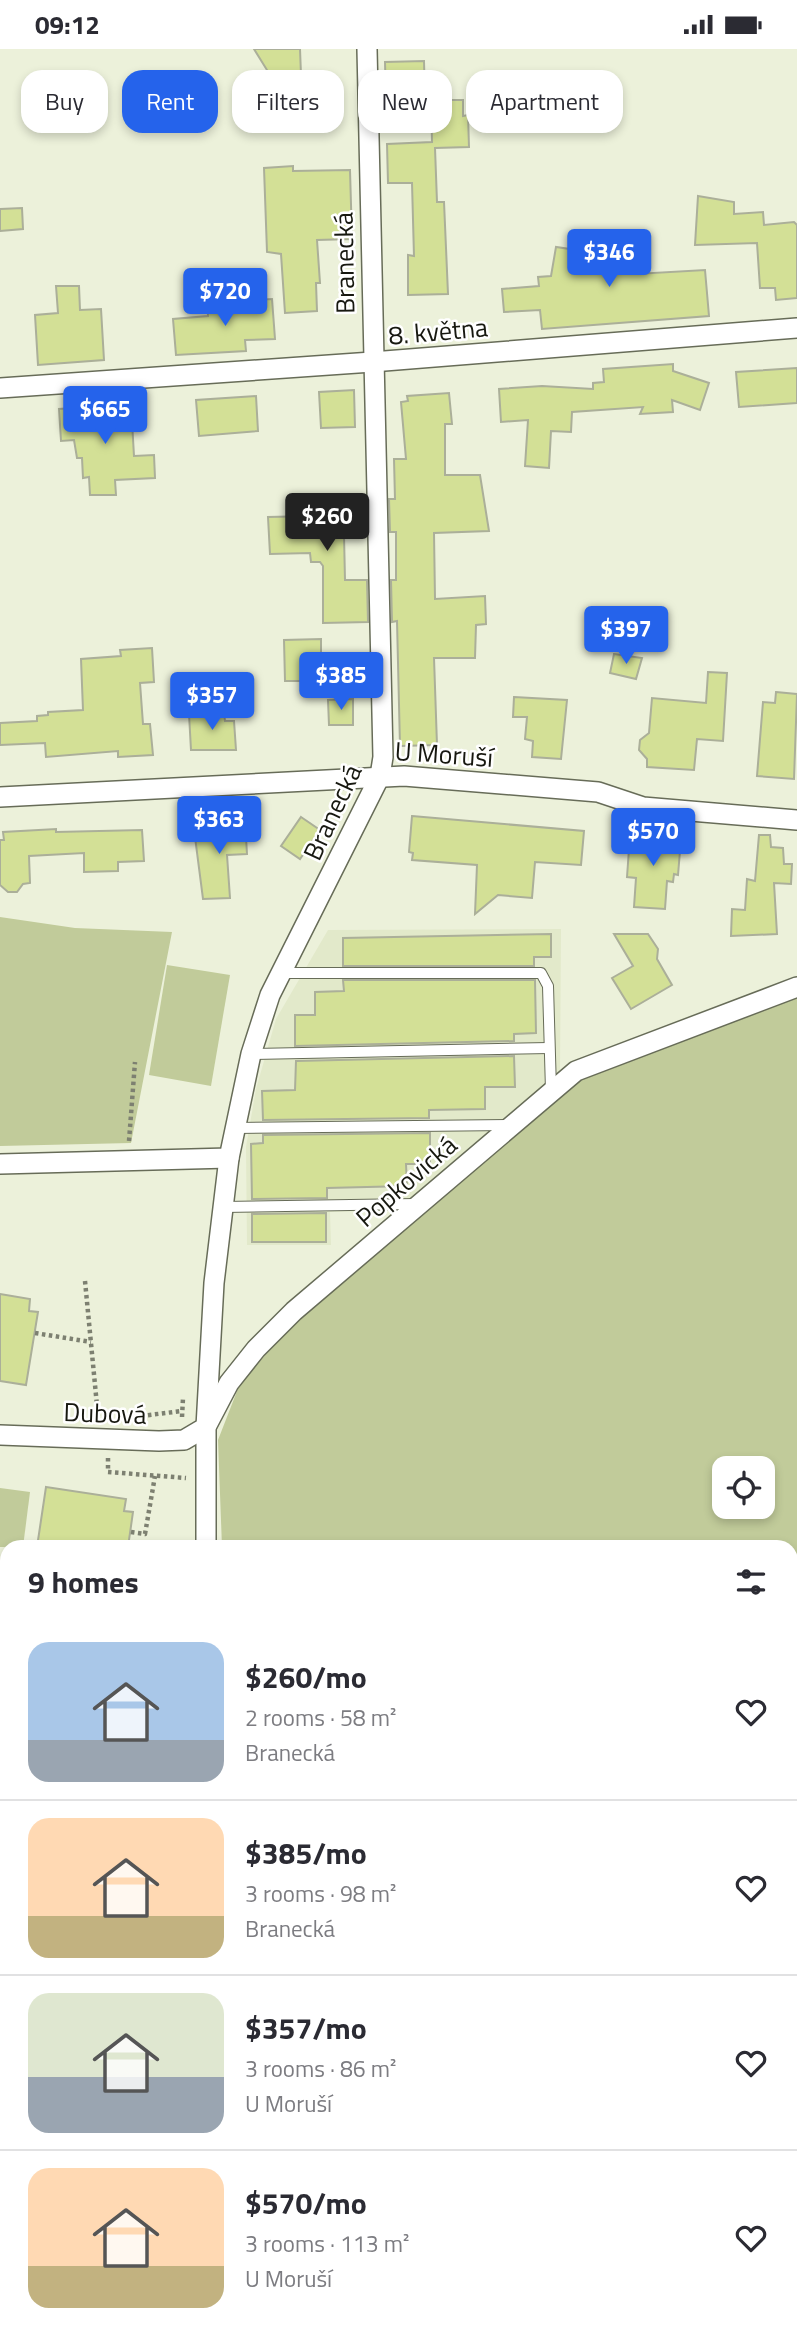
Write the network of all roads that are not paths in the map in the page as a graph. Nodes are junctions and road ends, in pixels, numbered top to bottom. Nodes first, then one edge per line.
1 (367, 49) edge
2 (797, 327) edge
3 (372, 362) junction
4 (0, 388) edge
5 (380, 776) junction
6 (0, 797) edge
7 (797, 820) edge
8 (281, 973) junction
9 (797, 987) edge
10 (549, 1048) junction
11 (251, 1054) junction
12 (551, 1090) junction
13 (511, 1125) junction
14 (235, 1128) junction
15 (229, 1158) junction
16 (0, 1164) edge
17 (419, 1204) junction
18 (223, 1207) junction
19 (206, 1427) junction
20 (0, 1435) edge
21 (206, 1540) edge

1 - 3 street, Branecká
2 - 3 street, 8. května
3 - 4 street, 8. května
3 - 5 street, Branecká
5 - 6 street, U Moruší
5 - 7 street, U Moruší
5 - 8 street, Branecká
8 - 10 lane
8 - 11 street, Branecká
9 - 12 street, Popkovická
10 - 11 lane
10 - 12 lane
11 - 14 street, Branecká
12 - 13 street, Popkovická
13 - 14 lane
13 - 17 street, Popkovická
14 - 15 street, Branecká
15 - 16 street
15 - 18 street, Branecká
17 - 18 lane
17 - 19 street, Popkovická
18 - 19 street, Branecká
19 - 20 street, Dubová
19 - 21 street, Popkovická

